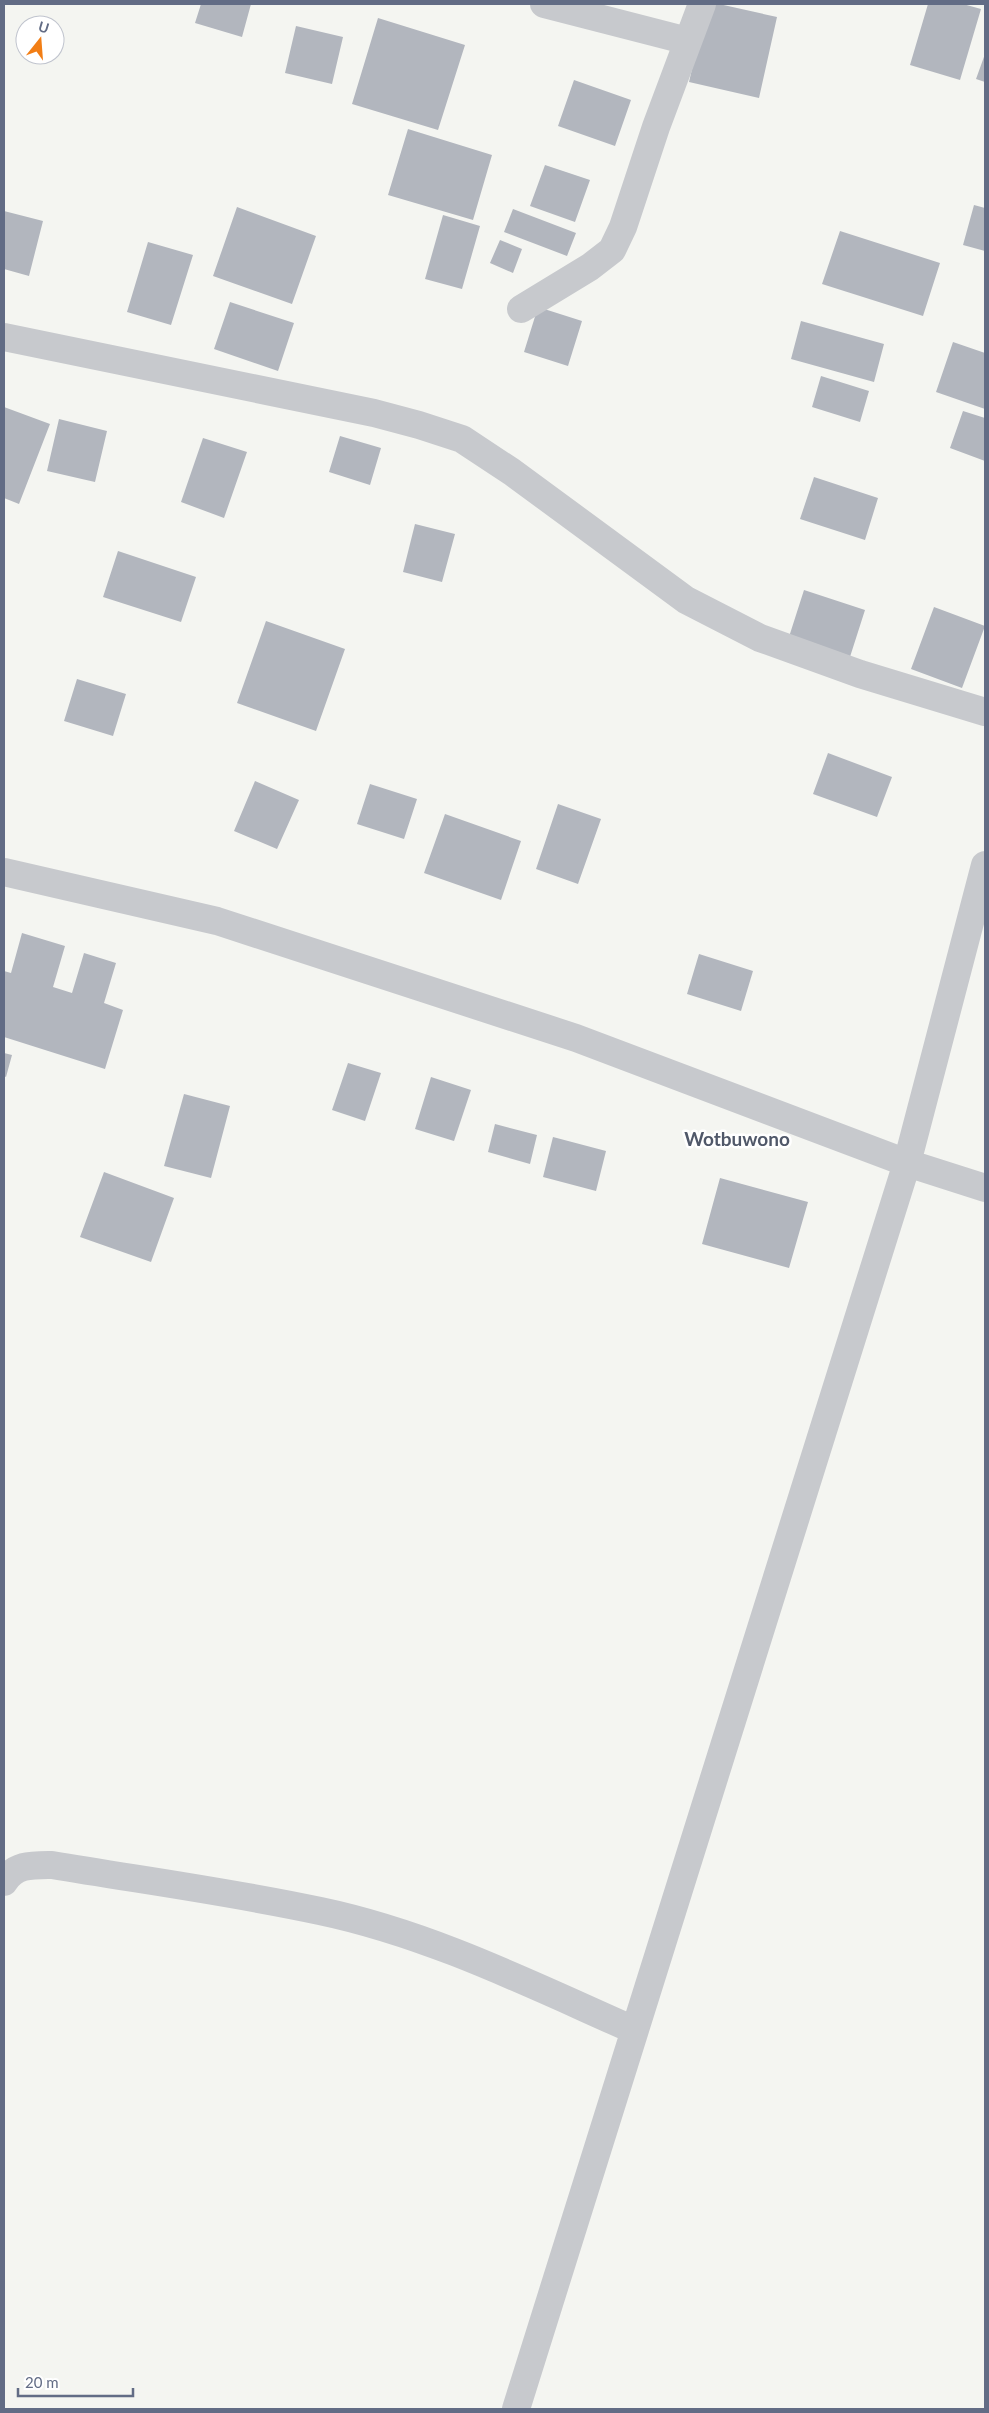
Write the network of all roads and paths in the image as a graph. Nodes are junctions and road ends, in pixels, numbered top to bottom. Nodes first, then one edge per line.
1 (544, 4) edge
2 (702, 4) edge
3 (688, 42) junction
4 (521, 309) dead end
5 (4, 337) edge
6 (985, 712) edge
7 (985, 865) edge
8 (4, 872) edge
9 (907, 1163) junction
10 (985, 1188) edge
11 (4, 1882) edge
12 (634, 2030) junction
13 (516, 2409) edge

1 - 3 street
2 - 3 street
3 - 4 street
5 - 6 street
7 - 9 street
8 - 9 street
9 - 10 street
9 - 12 street
11 - 12 street
12 - 13 street

